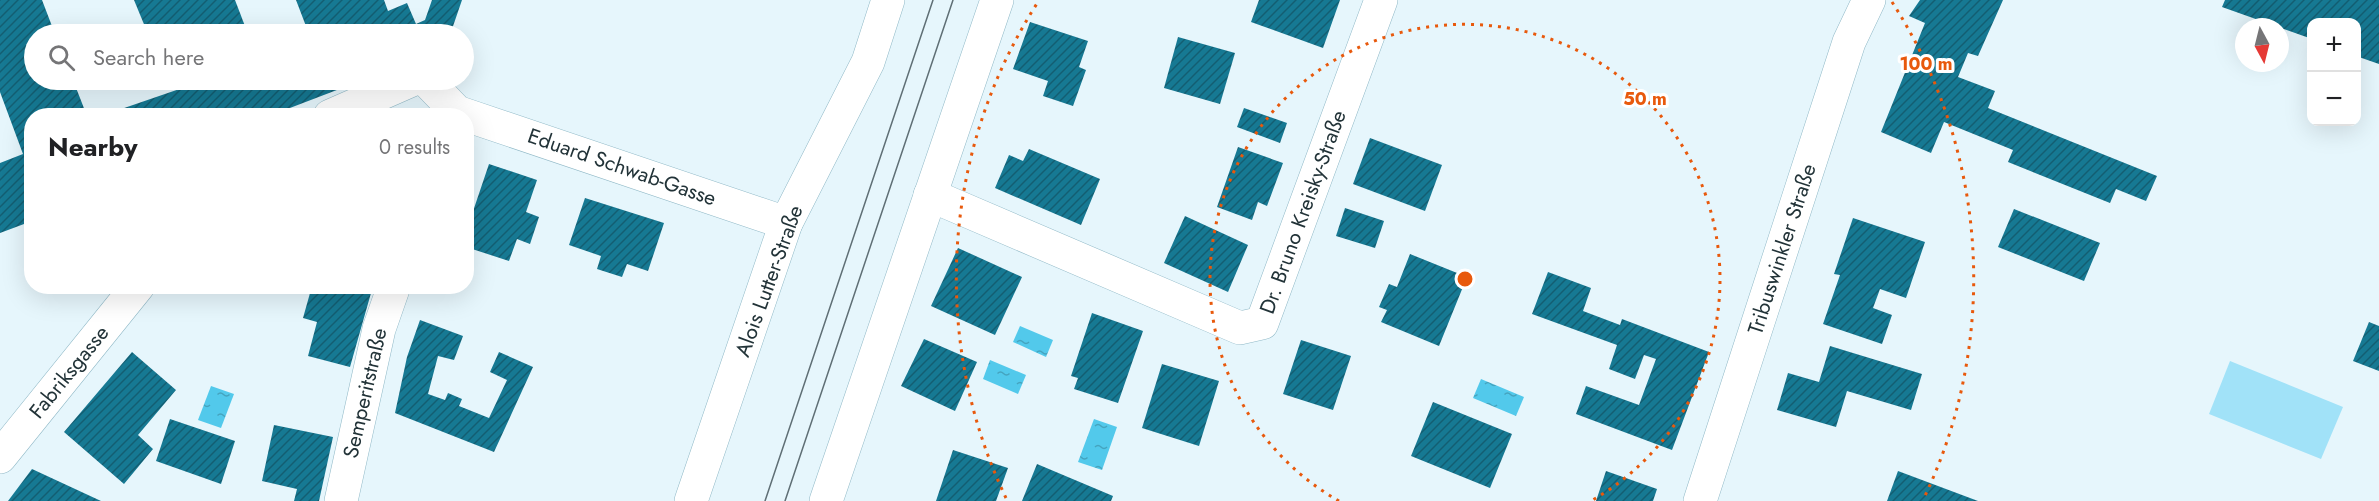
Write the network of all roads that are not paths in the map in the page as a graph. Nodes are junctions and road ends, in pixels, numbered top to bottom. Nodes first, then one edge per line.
1 (888, 0) edge
2 (997, 0) edge
3 (1381, 0) edge
4 (1869, 0) edge
5 (389, 90) edge
6 (435, 90) edge
7 (348, 108) edge
8 (452, 108) edge
9 (474, 120) edge
10 (930, 195) junction
11 (786, 223) junction
12 (132, 294) edge
13 (391, 294) edge
14 (0, 457) edge
15 (341, 501) edge
16 (691, 501) edge
17 (826, 501) edge
18 (1700, 501) edge

1 - 11 street, Alois Lutter-Straße
2 - 10 street
3 - 10 street, Dr. Bruno Kreisky-Straße
4 - 18 street, Tribuswinkler Straße
5 - 7 street
6 - 8 street
9 - 11 street, Eduard Schwab-Gasse
10 - 17 street
11 - 16 street, Alois Lutter-Straße
12 - 14 street, Fabriksgasse
13 - 15 street, Semperitstraße

